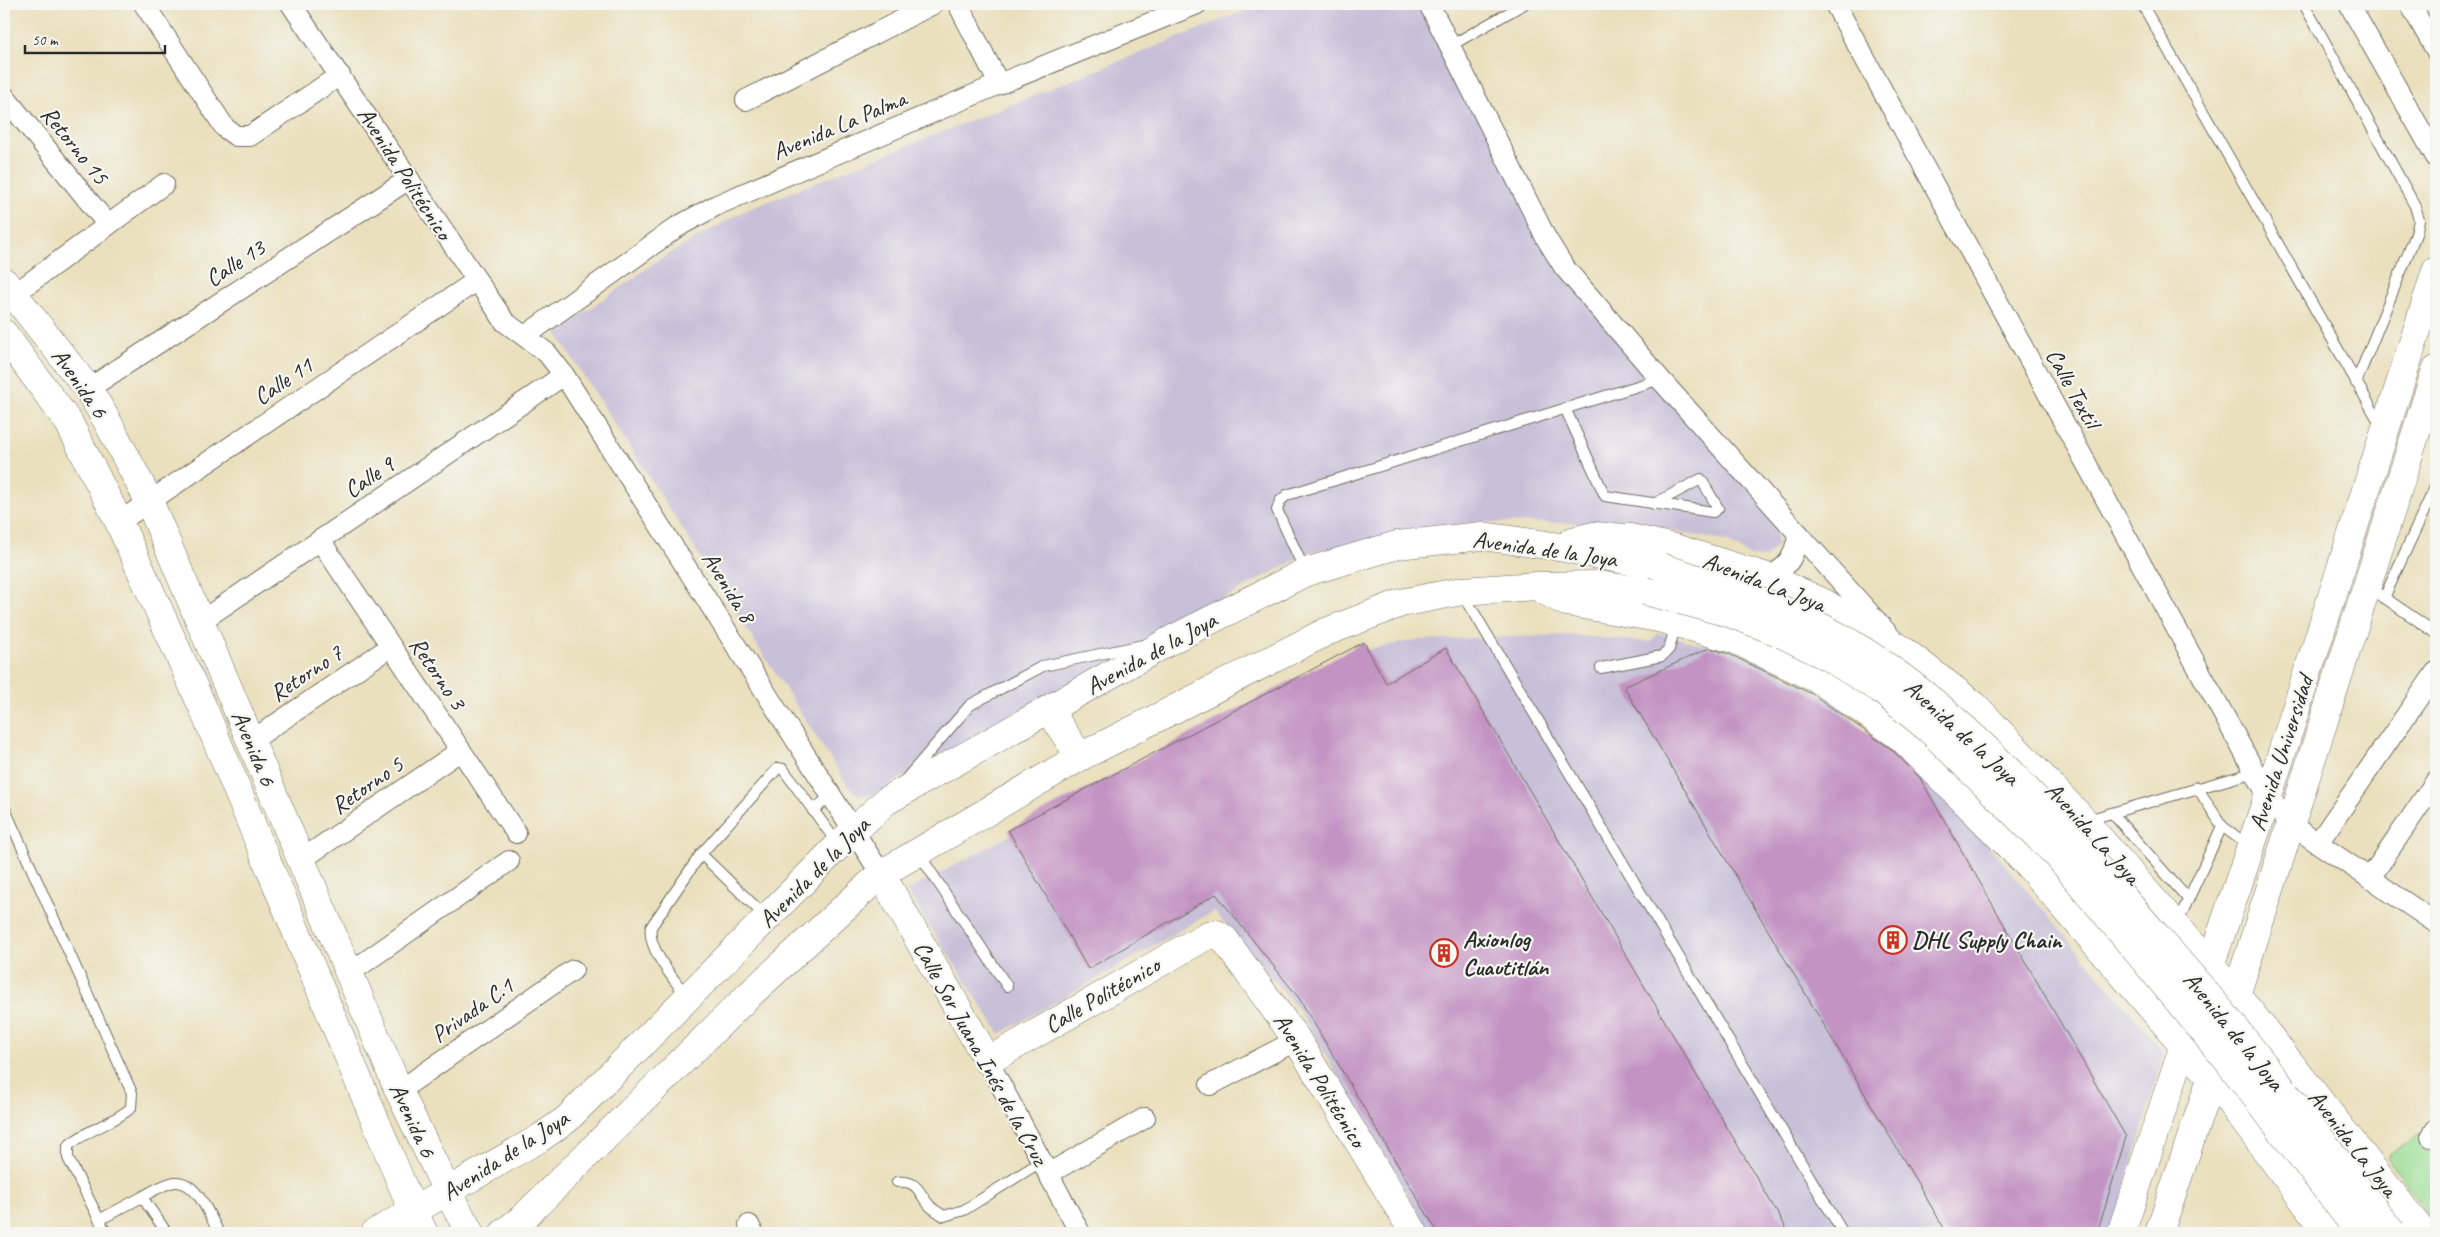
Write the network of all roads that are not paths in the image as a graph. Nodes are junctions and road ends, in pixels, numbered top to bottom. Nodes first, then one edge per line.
1 (144, 4) edge
2 (291, 4) edge
3 (933, 4) edge
4 (958, 4) edge
5 (1197, 4) edge
6 (1429, 4) edge
7 (1524, 4) edge
8 (1835, 4) edge
9 (2142, 4) edge
10 (2304, 4) edge
11 (2349, 4) edge
12 (2410, 4) edge
13 (1450, 46) junction
14 (2436, 50) edge
15 (340, 75) junction
16 (999, 84) junction
17 (4, 96) edge
18 (746, 100) dead end
19 (2436, 158) edge
20 (409, 179) junction
21 (164, 184) dead end
22 (108, 226) junction
23 (2436, 271) edge
24 (476, 281) junction
25 (8, 288) edge
26 (4, 334) edge
27 (525, 336) junction
28 (2436, 370) edge
29 (564, 374) junction
30 (1660, 379) junction
31 (2356, 383) junction
32 (88, 389) junction
33 (1565, 408) junction
34 (2385, 432) junction
35 (2436, 485) edge
36 (149, 501) junction
37 (1654, 504) junction
38 (119, 522) junction
39 (1799, 534) junction
40 (320, 540) junction
41 (1554, 546) junction
42 (1306, 572) junction
43 (1767, 577) junction
44 (2359, 584) junction
45 (1537, 586) junction
46 (1462, 591) junction
47 (201, 621) junction
48 (1676, 623) junction
49 (2436, 633) edge
50 (1173, 639) junction
51 (390, 647) junction
52 (1900, 648) junction
53 (1601, 668) dead end
54 (2436, 672) edge
55 (1050, 710) junction
56 (250, 741) junction
57 (460, 751) junction
58 (1080, 757) junction
59 (2254, 772) junction
60 (2436, 781) edge
61 (2197, 787) junction
62 (831, 795) junction
63 (2268, 796) junction
64 (886, 801) junction
65 (4, 806) edge
66 (814, 811) junction
67 (2112, 813) junction
68 (2084, 821) junction
69 (2292, 825) junction
70 (2222, 826) junction
71 (516, 833) dead end
72 (846, 838) junction
73 (2318, 843) junction
74 (2250, 847) junction
75 (917, 852) junction
76 (701, 854) junction
77 (301, 860) junction
78 (509, 861) dead end
79 (2140, 864) junction
80 (881, 874) junction
81 (2370, 878) junction
82 (2188, 899) junction
83 (768, 918) junction
84 (2436, 923) edge
85 (2176, 925) junction
86 (1217, 934) joint
87 (2210, 964) junction
88 (573, 970) dead end
89 (348, 974) junction
90 (1007, 986) dead end
91 (2236, 994) junction
92 (687, 998) junction
93 (1297, 1040) junction
94 (2184, 1047) junction
95 (988, 1061) junction
96 (2212, 1078) junction
97 (1210, 1086) dead end
98 (399, 1091) junction
99 (1145, 1118) dead end
100 (1045, 1167) junction
101 (897, 1182) dead end
102 (448, 1193) junction
103 (142, 1197) junction
104 (99, 1220) junction
105 (419, 1222) edge
106 (106, 1233) edge
107 (167, 1233) edge
108 (219, 1233) edge
109 (375, 1233) edge
110 (470, 1233) edge
111 (504, 1233) edge
112 (1080, 1233) edge
113 (1414, 1233) edge
114 (1843, 1233) edge
115 (2121, 1233) edge
116 (2159, 1233) edge
117 (2328, 1233) edge
118 (2360, 1233) edge
119 (2392, 1233) edge
120 (2423, 1233) edge

1 - 15 street
2 - 15 street, Avenida Politécnico
3 - 18 street
4 - 16 street
5 - 16 street, Avenida La Palma
6 - 13 street
7 - 13 lane
8 - 59 street, Calle Textil
9 - 31 lane
10 - 31 lane
11 - 19 street
12 - 14 street
13 - 30 street
15 - 20 street, Avenida Politécnico
16 - 27 street, Avenida La Palma
17 - 22 street, Retorno 15
20 - 24 street, Avenida Politécnico
20 - 32 street, Calle 13
21 - 22 street
22 - 25 street
23 - 34 main road, Avenida Universidad
24 - 27 street, Avenida Politécnico
24 - 36 street, Calle 11
25 - 32 main road, Avenida 6
26 - 38 main road, Avenida 6
27 - 29 street, Avenida 8
28 - 44 main road, Avenida Universidad
29 - 40 street, Calle 9
29 - 62 street, Avenida 8
30 - 33 lane
30 - 39 street
31 - 34 lane
32 - 36 main road, Avenida 6
33 - 37 lane
33 - 42 lane
34 - 44 main road, Avenida Universidad
35 - 44 lane
36 - 38 street, Calle 11
36 - 47 main road, Avenida 6
37 - 37 lane
38 - 105 main road, Avenida 6
39 - 43 street
39 - 52 street
40 - 47 street, Calle 9
40 - 51 street, Retorno 3
41 - 42 main road, Avenida de la Joya
41 - 43 main road, Avenida La Joya
41 - 119 main road, Avenida de la Joya, bridge
42 - 50 main road, Avenida de la Joya
43 - 52 main road, Avenida La Joya
44 - 49 lane
44 - 63 main road, Avenida Universidad
44 - 69 main road, Avenida Universidad
45 - 46 main road, Avenida de la Joya
45 - 48 main road
45 - 118 main road, Avenida de la Joya, bridge
46 - 58 main road, Avenida de la Joya
46 - 114 lane
47 - 56 main road, Avenida 6
48 - 53 lane
48 - 94 main road
50 - 55 main road, Avenida de la Joya
50 - 64 lane
51 - 56 street, Retorno 7
51 - 57 street, Retorno 3
52 - 68 main road, Avenida La Joya
54 - 73 street
55 - 58 main road
55 - 64 main road, Avenida de la Joya
56 - 77 main road, Avenida 6
57 - 71 street, Retorno 3
57 - 77 street, Retorno 5
58 - 75 main road, Avenida de la Joya
59 - 61 lane
59 - 63 street, Calle Textil
60 - 81 street
61 - 67 lane
61 - 70 lane
62 - 66 lane
62 - 72 street, Avenida 8
63 - 69 street, Calle Textil
63 - 74 main road, Avenida Universidad
64 - 72 main road, Avenida de la Joya
65 - 104 lane
66 - 72 lane
66 - 76 lane
67 - 68 lane
67 - 79 lane
68 - 79 main road, Avenida La Joya
69 - 73 street, Calle Textil
69 - 91 main road, Avenida Universidad
70 - 74 lane
70 - 82 lane
72 - 80 street, Avenida 8
72 - 83 main road, Avenida de la Joya
73 - 81 street, Calle Textil
74 - 87 main road, Avenida Universidad
75 - 80 main road, Avenida de la Joya
75 - 90 lane
76 - 83 lane
76 - 92 lane
77 - 89 main road, Avenida 6
78 - 89 street
79 - 82 lane
79 - 85 main road, Avenida La Joya
80 - 95 main road, Calle Sor Juana Inés de la Cruz
80 - 111 main road, Avenida de la Joya
81 - 84 street, Calle Textil
82 - 85 lane
83 - 92 main road, Avenida de la Joya
85 - 87 main road, Avenida La Joya
86 - 93 main road, Avenida Politécnico
86 - 95 main road, Calle Politécnico
87 - 91 main road, Avenida La Joya
87 - 94 main road, Avenida Universidad
88 - 98 street, Privada C.1
89 - 98 main road, Avenida 6
91 - 96 main road, Avenida Universidad
91 - 120 main road, Avenida La Joya
92 - 102 main road, Avenida de la Joya
93 - 97 street
93 - 113 main road, Avenida Politécnico
94 - 96 main road
94 - 115 main road, Avenida Universidad
95 - 100 street, Calle Sor Juana Inés de la Cruz
96 - 116 main road, Avenida Universidad
96 - 117 main road
98 - 102 main road, Avenida 6
99 - 100 street
100 - 101 lane
100 - 112 street, Calle Sor Juana Inés de la Cruz
102 - 105 main road, Avenida de la Joya
102 - 110 main road, Avenida 6
103 - 104 lane
103 - 107 lane
103 - 108 lane
104 - 106 lane
105 - 109 main road, Avenida de la Joya

